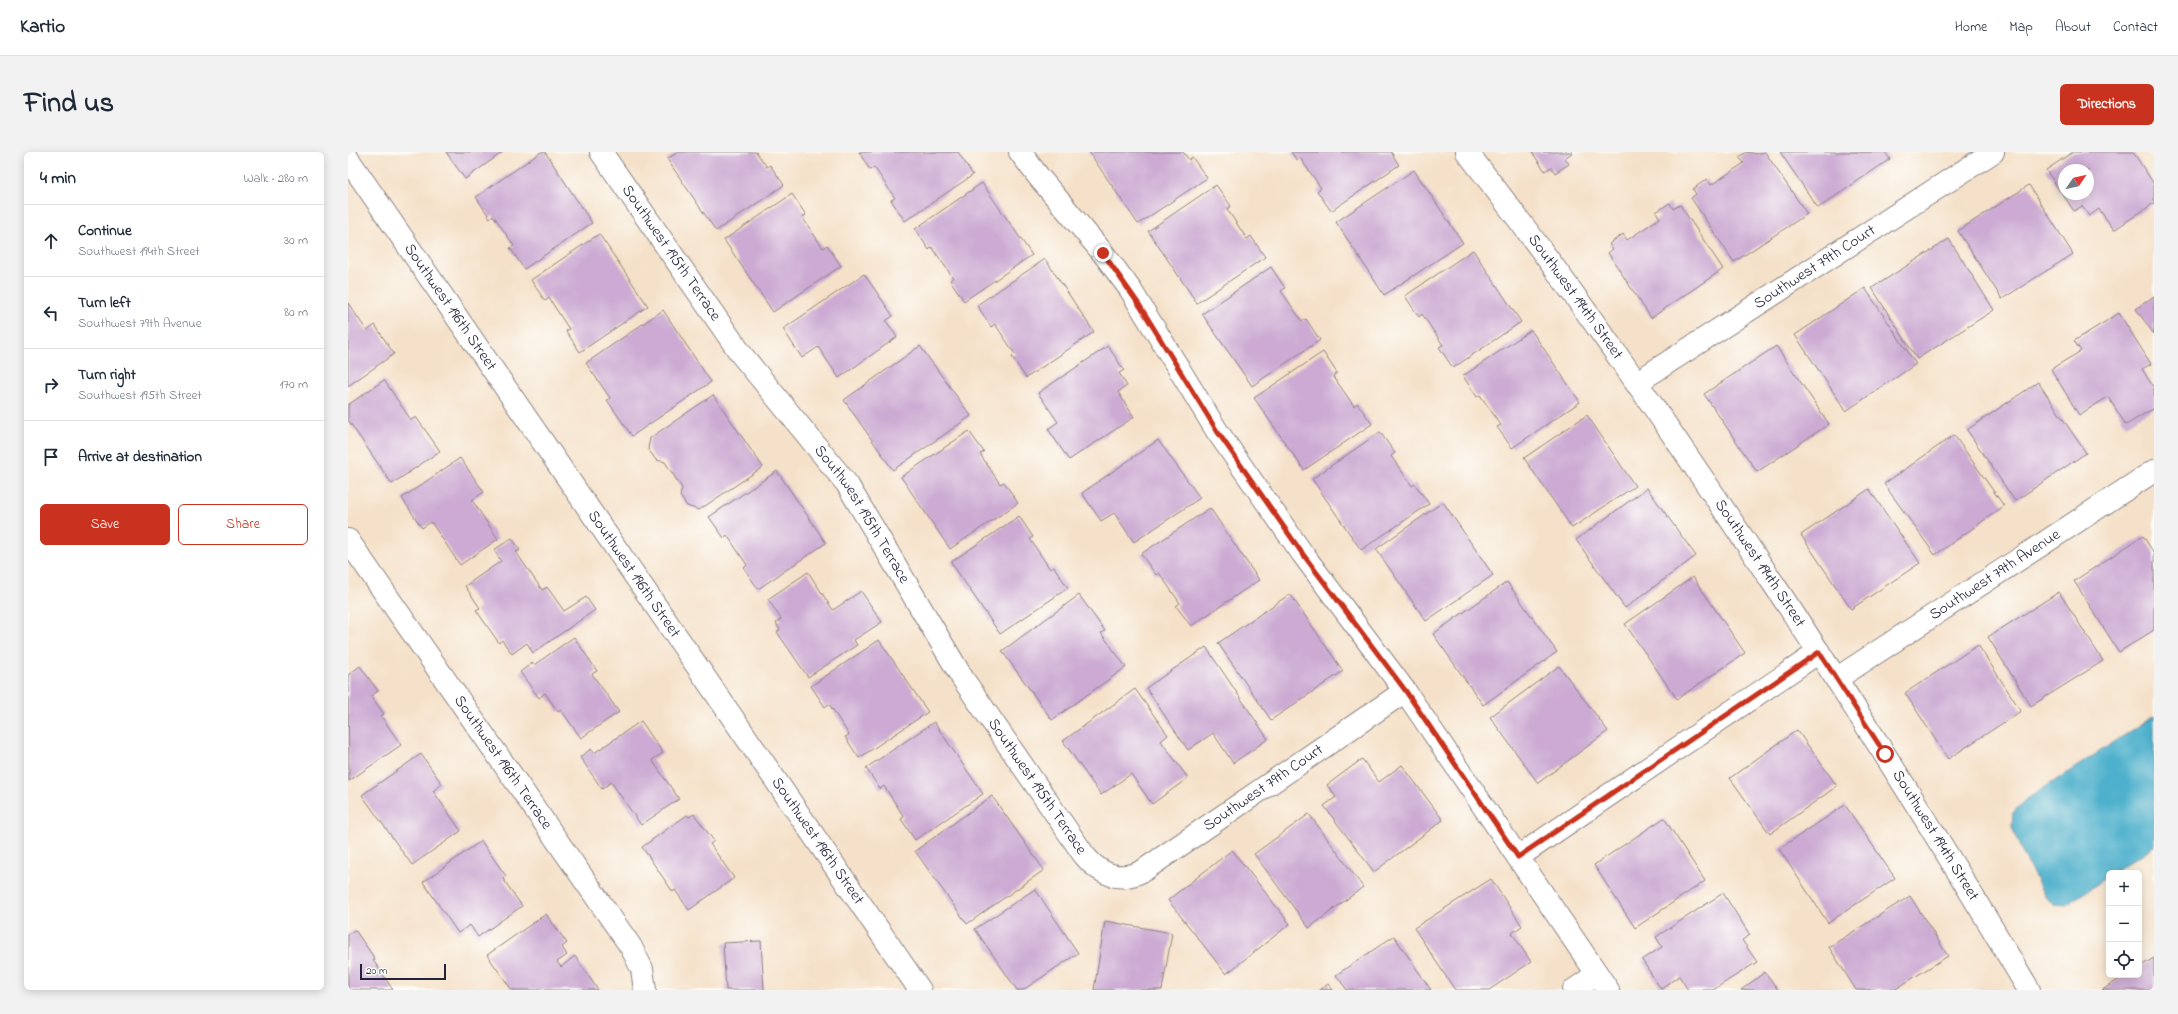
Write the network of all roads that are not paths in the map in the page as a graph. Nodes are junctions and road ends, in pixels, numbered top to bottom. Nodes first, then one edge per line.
1 (601, 152) edge
2 (1020, 152) edge
3 (1467, 152) edge
4 (1993, 152) edge
5 (348, 158) edge
6 (1636, 383) junction
7 (2154, 471) edge
8 (348, 540) edge
9 (1819, 652) junction
10 (1836, 679) junction
11 (1405, 690) junction
12 (1518, 857) junction
13 (1117, 877) joint
14 (1603, 982) edge
15 (645, 990) edge
16 (920, 990) edge
17 (1574, 990) edge
18 (2029, 990) edge

1 - 13 street, Southwest 195th Terrace
2 - 11 street
3 - 6 street, Southwest 194th Street
4 - 6 street, Southwest 79th Court
5 - 16 street, Southwest 196th Street
6 - 9 street, Southwest 194th Street
7 - 10 street, Southwest 79th Avenue
8 - 15 street, Southwest 196th Terrace
9 - 10 street, Southwest 194th Street
9 - 12 street
10 - 18 street, Southwest 194th Street
11 - 12 street
11 - 13 street, Southwest 79th Court
12 - 14 street
14 - 17 street

